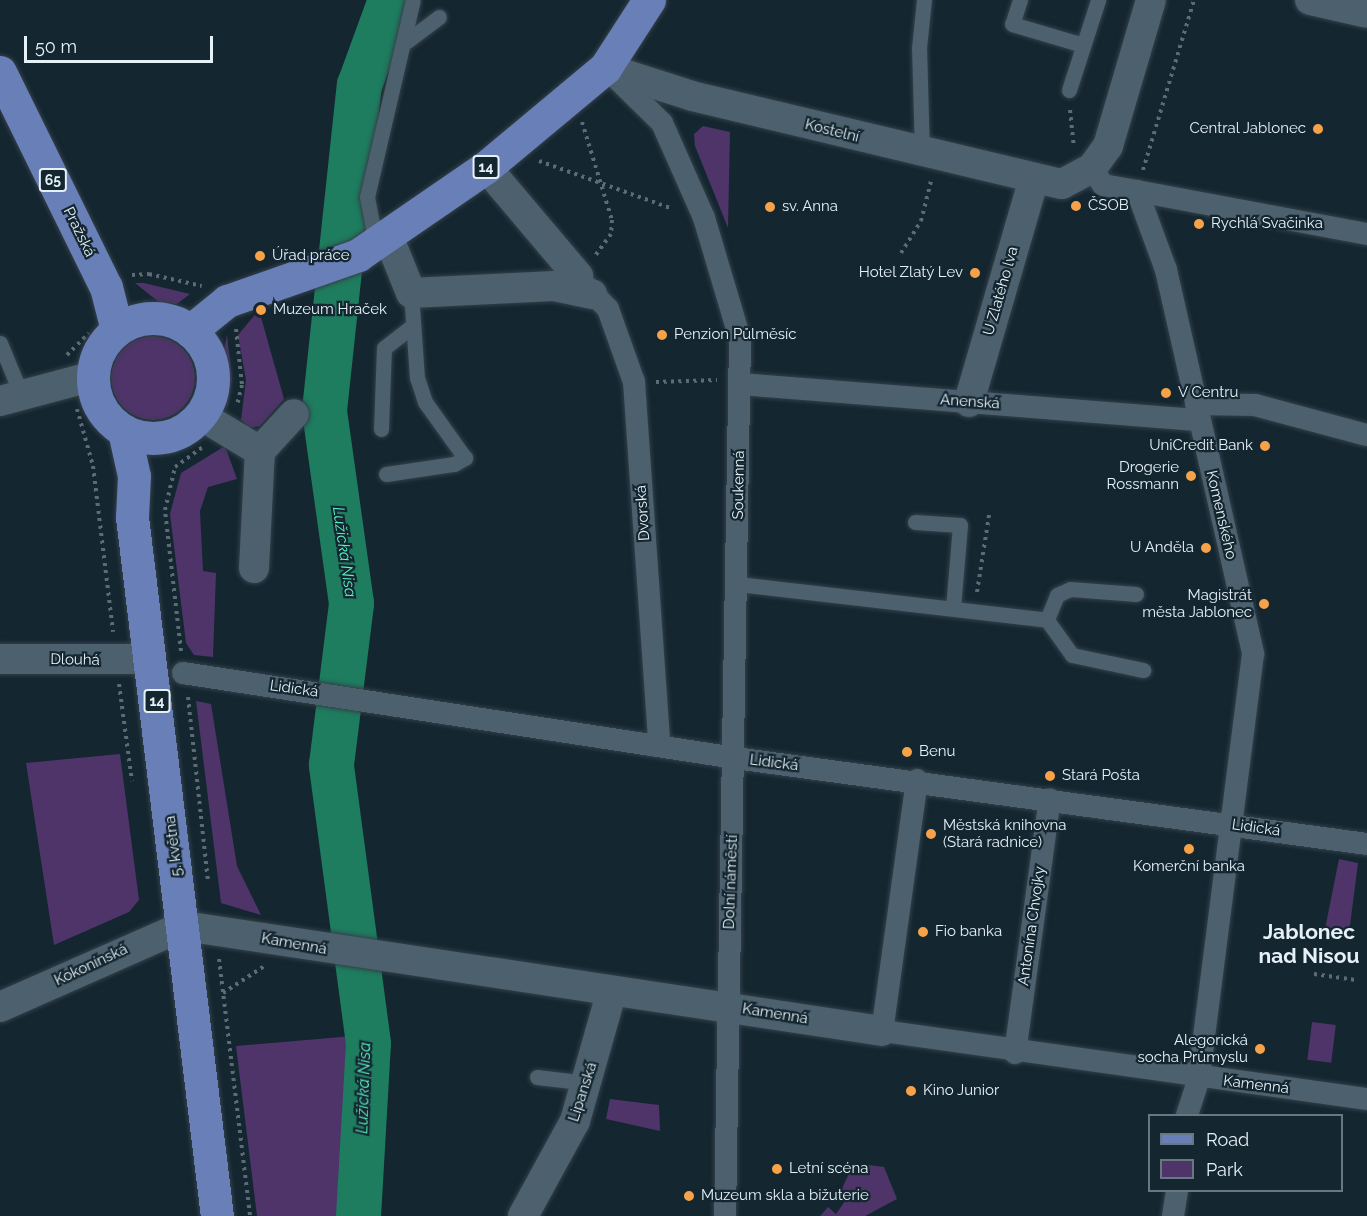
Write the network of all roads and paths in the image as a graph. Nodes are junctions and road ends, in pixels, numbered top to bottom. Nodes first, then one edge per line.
1 (413, 0) edge
2 (649, 0) edge
3 (924, 0) edge
4 (1020, 0) edge
5 (1098, 0) edge
6 (1151, 0) edge
7 (1194, 0) edge
8 (1310, 0) edge
9 (1367, 13) edge
10 (440, 16) dead end
11 (407, 41) junction
12 (1083, 45) junction
13 (605, 68) junction
14 (0, 72) edge
15 (1069, 90) joint
16 (581, 122) dead end
17 (930, 155) junction
18 (1083, 157) junction
19 (533, 158) dead end
20 (486, 166) junction
21 (1033, 181) junction
22 (604, 188) junction
23 (1137, 191) junction
24 (677, 210) dead end
25 (1367, 234) edge
26 (374, 245) junction
27 (901, 253) dead end
28 (588, 277) junction
29 (118, 281) junction
30 (411, 293) junction
31 (208, 295) junction
32 (115, 325) junction
33 (413, 325) junction
34 (197, 339) junction
35 (0, 343) edge
36 (80, 378) junction
37 (634, 382) junction
38 (731, 382) junction
39 (11, 398) edge
40 (969, 402) junction
41 (1198, 412) junction
42 (294, 414) dead end
43 (200, 415) junction
44 (381, 429) dead end
45 (124, 431) junction
46 (1367, 435) edge
47 (160, 438) junction
48 (260, 451) junction
49 (93, 466) dead end
50 (387, 474) dead end
51 (134, 476) junction
52 (988, 515) dead end
53 (915, 522) dead end
54 (254, 568) dead end
55 (738, 584) junction
56 (1136, 594) dead end
57 (953, 608) junction
58 (974, 611) junction
59 (1047, 620) junction
60 (0, 659) edge
61 (150, 659) junction
62 (1143, 670) dead end
63 (183, 673) dead end
64 (659, 743) junction
65 (735, 758) junction
66 (917, 780) junction
67 (1050, 799) junction
68 (1229, 825) junction
69 (1367, 844) edge
70 (199, 928) junction
71 (271, 960) dead end
72 (1314, 974) dead end
73 (1356, 980) dead end
74 (223, 993) junction
75 (611, 994) junction
76 (728, 1006) junction
77 (0, 1007) edge
78 (882, 1031) junction
79 (1015, 1053) junction
80 (537, 1077) dead end
81 (1198, 1078) junction
82 (587, 1083) junction
83 (1367, 1099) edge
84 (1188, 1114) edge
85 (1177, 1192) edge
86 (217, 1216) edge
87 (250, 1216) edge
88 (523, 1216) edge
89 (724, 1216) edge
90 (1173, 1216) edge

1 - 11 lane
2 - 13 main road, 14
3 - 17 lane
4 - 12 lane
5 - 12 lane
6 - 18 street
7 - 23 path
8 - 9 street
10 - 11 lane
11 - 26 lane
12 - 15 lane
13 - 17 street, Kostelní
13 - 20 main road, 14
13 - 38 street, Soukenná
14 - 29 main road, Pražská / 65
15 - 18 path
16 - 22 path
17 - 21 street, Kostelní
17 - 27 path
18 - 21 street, Kostelní
18 - 23 street
19 - 22 path
20 - 26 main road, 14
20 - 28 street
21 - 40 street, U Zlatého lva
22 - 24 path
22 - 28 path
23 - 25 street
23 - 41 street, Komenského
26 - 30 street
26 - 31 main road, 14
28 - 30 street
28 - 37 street, Dvorská
29 - 31 path
29 - 32 main road, 65
30 - 33 lane
31 - 34 main road, 14
32 - 34 main road
32 - 36 main road
32 - 36 path
33 - 44 lane
33 - 50 lane
34 - 43 main road
35 - 39 lane
36 - 39 street
36 - 45 main road
36 - 49 path
37 - 38 path
37 - 64 street, Dvorská
38 - 40 street, Anenská
38 - 55 street, Soukenná
40 - 41 street, Anenská
41 - 46 street, Anenská
41 - 68 street, Komenského
42 - 48 street
43 - 47 main road
43 - 48 street
45 - 47 main road
45 - 51 main road, 5. května / 14
47 - 51 main road
48 - 54 street
51 - 61 main road, 5. května / 14
52 - 58 path
53 - 57 lane
55 - 57 lane
55 - 65 street, Soukenná
56 - 59 lane
57 - 58 lane
58 - 59 lane
59 - 62 lane
60 - 61 street, Dlouhá
61 - 70 main road, 5. května / 14
63 - 64 street, Lidická
64 - 65 street, Lidická
65 - 66 street, Lidická
65 - 76 street, Dolní náměstí
66 - 67 street, Lidická
66 - 78 street
67 - 68 street, Lidická
67 - 79 street, Antonína Chvojky
68 - 69 street, Lidická
68 - 81 street, Komenského
70 - 74 path
70 - 75 street, Kamenná
70 - 77 street, Kokonínská
70 - 86 main road, 5. května / 14
71 - 74 path
72 - 73 path
74 - 87 path
75 - 76 street, Kamenná
75 - 82 street, Lipanská
76 - 78 street, Kamenná
76 - 89 street, Dolní náměstí
78 - 79 street, Kamenná
79 - 81 street, Kamenná
80 - 82 lane
81 - 83 street, Kamenná
81 - 84 street, Komenského
82 - 88 street, Lipanská
85 - 90 street

